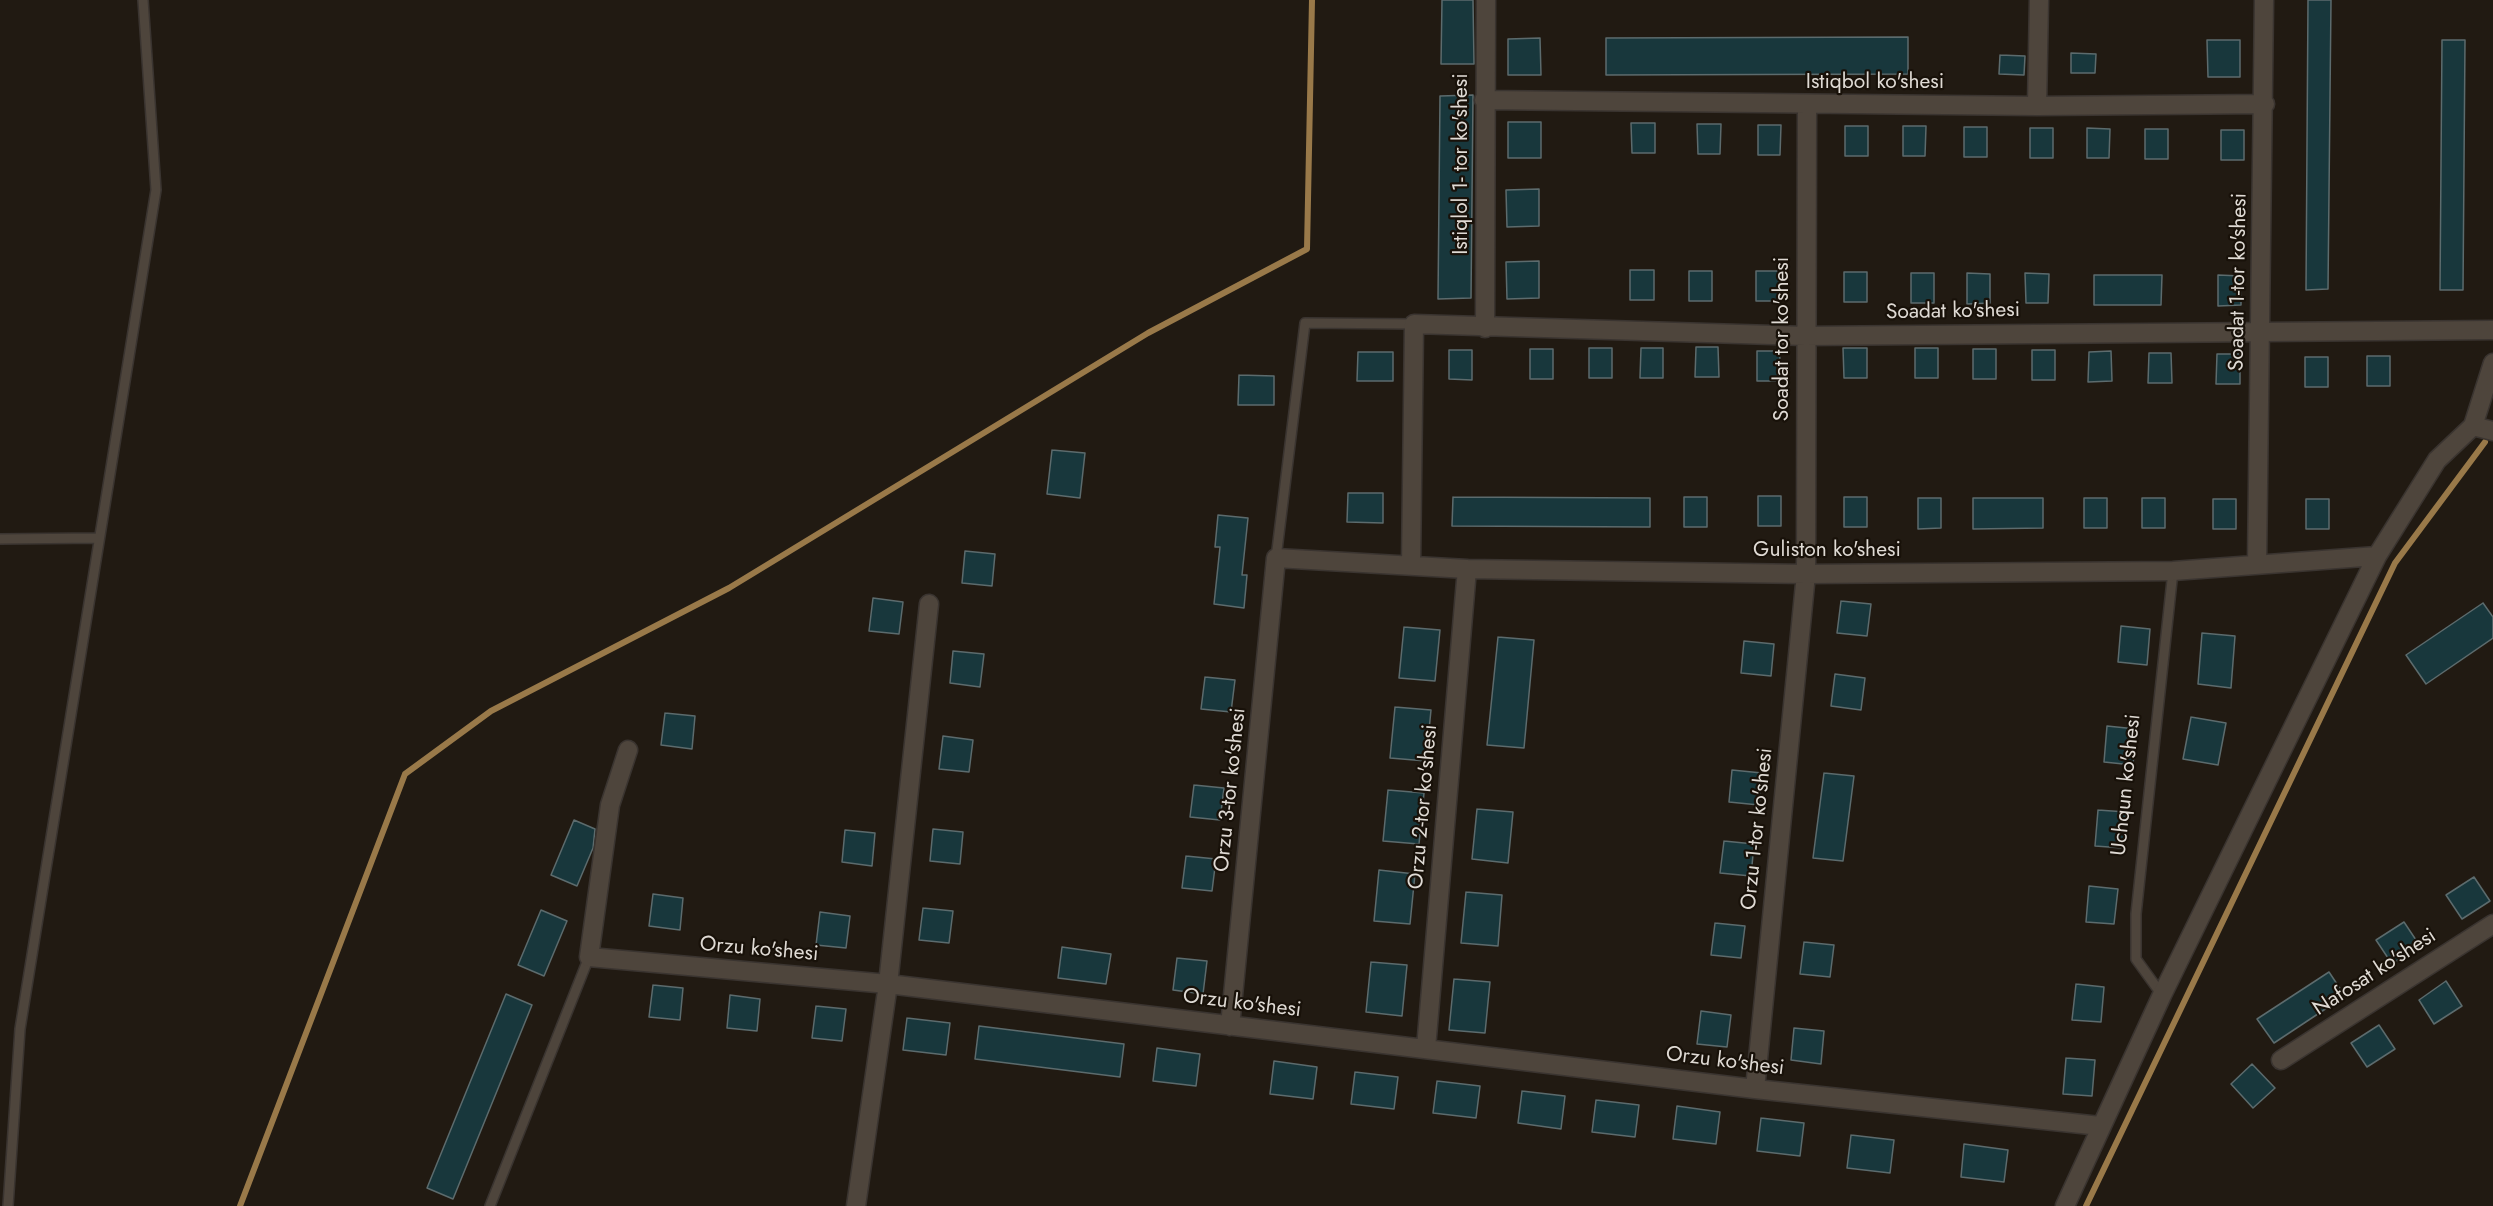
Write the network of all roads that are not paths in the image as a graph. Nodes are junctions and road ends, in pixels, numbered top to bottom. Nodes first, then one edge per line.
1 (143, 0) edge
2 (1486, 0) edge
3 (2039, 0) edge
4 (2264, 0) edge
5 (1484, 100) junction
6 (2265, 104) junction
7 (1807, 105) junction
8 (2037, 106) junction
9 (1414, 324) junction
10 (1485, 328) junction
11 (2493, 330) edge
12 (2261, 332) junction
13 (1805, 336) junction
14 (2493, 363) edge
15 (2473, 426) junction
16 (2493, 431) edge
17 (98, 538) junction
18 (0, 539) edge
19 (2377, 556) junction
20 (1276, 558) junction
21 (2257, 564) junction
22 (1411, 565) junction
23 (1467, 569) junction
24 (2173, 571) junction
25 (1806, 574) junction
26 (929, 604) dead end
27 (628, 750) dead end
28 (2493, 924) edge
29 (588, 957) junction
30 (888, 984) junction
31 (2162, 995) junction
32 (1230, 1026) junction
33 (1426, 1048) junction
34 (2282, 1060) dead end
35 (1755, 1089) junction
36 (2100, 1126) junction
37 (8, 1206) edge
38 (490, 1206) edge
39 (856, 1206) edge
40 (2066, 1206) edge

1 - 17 lane
2 - 5 street, Istiqlol 1- tor ko'shesi
3 - 8 street
4 - 6 street, Soadat 1-tor ko'shesi
5 - 7 street, Istiqbol ko'shesi
5 - 10 street, Istiqlol 1- tor ko'shesi
6 - 8 street, Istiqbol ko'shesi
6 - 12 street, Soadat 1-tor ko'shesi
7 - 8 street, Istiqbol ko'shesi
7 - 13 street, Soadat tor ko'shesi
9 - 10 street, Soadat ko'shesi
9 - 20 lane
9 - 22 street
10 - 13 street, Soadat ko'shesi
11 - 12 street, Soadat ko'shesi
12 - 13 street, Soadat ko'shesi
12 - 21 street, Soadat 1-tor ko'shesi
13 - 25 street, Soadat tor ko'shesi
14 - 15 street
15 - 16 street
15 - 19 street
17 - 18 lane
17 - 37 lane
19 - 21 street, Guliston ko'shesi
19 - 31 street
20 - 22 street, Guliston ko'shesi
20 - 32 street, Orzu 3-tor ko'shesi
21 - 24 street, Guliston ko'shesi
22 - 23 street, Guliston ko'shesi
23 - 25 street, Guliston ko'shesi
23 - 33 street, Orzu 2-tor ko'shesi
24 - 25 street, Guliston ko'shesi
24 - 31 lane, Uchqun ko'shesi
25 - 35 street, Orzu 1-tor ko'shesi
26 - 30 street
27 - 29 street
28 - 34 street, Nafosat ko'shesi
29 - 30 street, Orzu ko'shesi
29 - 38 lane
30 - 32 street, Orzu ko'shesi
30 - 39 street
31 - 36 street
32 - 33 street, Orzu ko'shesi
33 - 35 street, Orzu ko'shesi
35 - 36 street, Orzu ko'shesi
36 - 40 street

